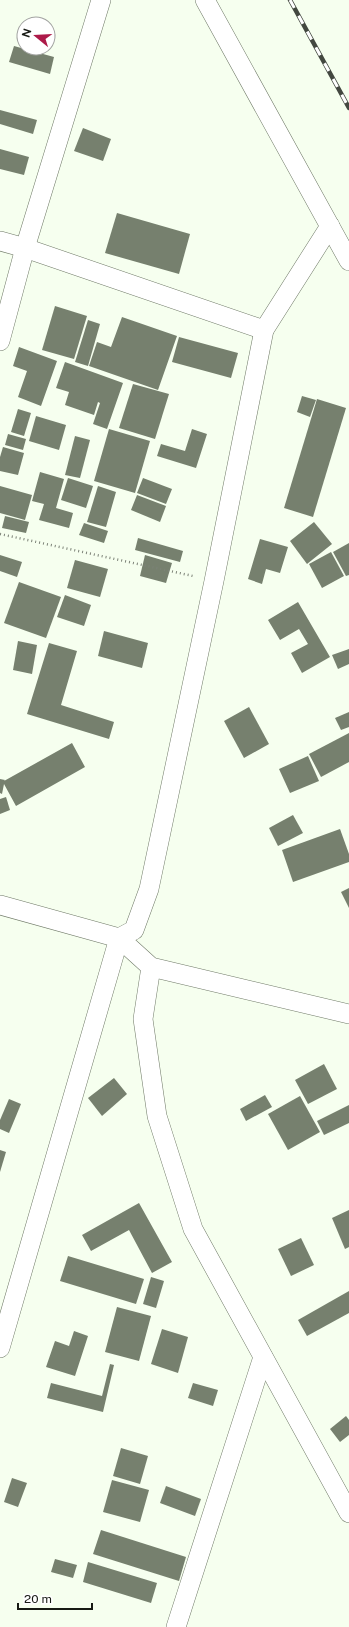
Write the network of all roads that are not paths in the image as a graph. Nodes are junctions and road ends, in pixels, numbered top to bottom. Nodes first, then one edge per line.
1 (101, 0) edge
2 (205, 0) edge
3 (330, 226) junction
4 (0, 241) edge
5 (25, 248) junction
6 (349, 261) edge
7 (264, 330) junction
8 (0, 341) edge
9 (0, 905) edge
10 (119, 938) junction
11 (151, 967) junction
12 (349, 1014) edge
13 (0, 1348) edge
14 (263, 1357) junction
15 (349, 1513) edge
16 (176, 1627) edge

1 - 5 street
2 - 3 street
3 - 6 street
3 - 7 street
4 - 5 street
5 - 7 street
5 - 8 street
7 - 10 street
9 - 10 street
10 - 11 street
10 - 13 street
11 - 12 street
11 - 14 street
14 - 15 street
14 - 16 street

